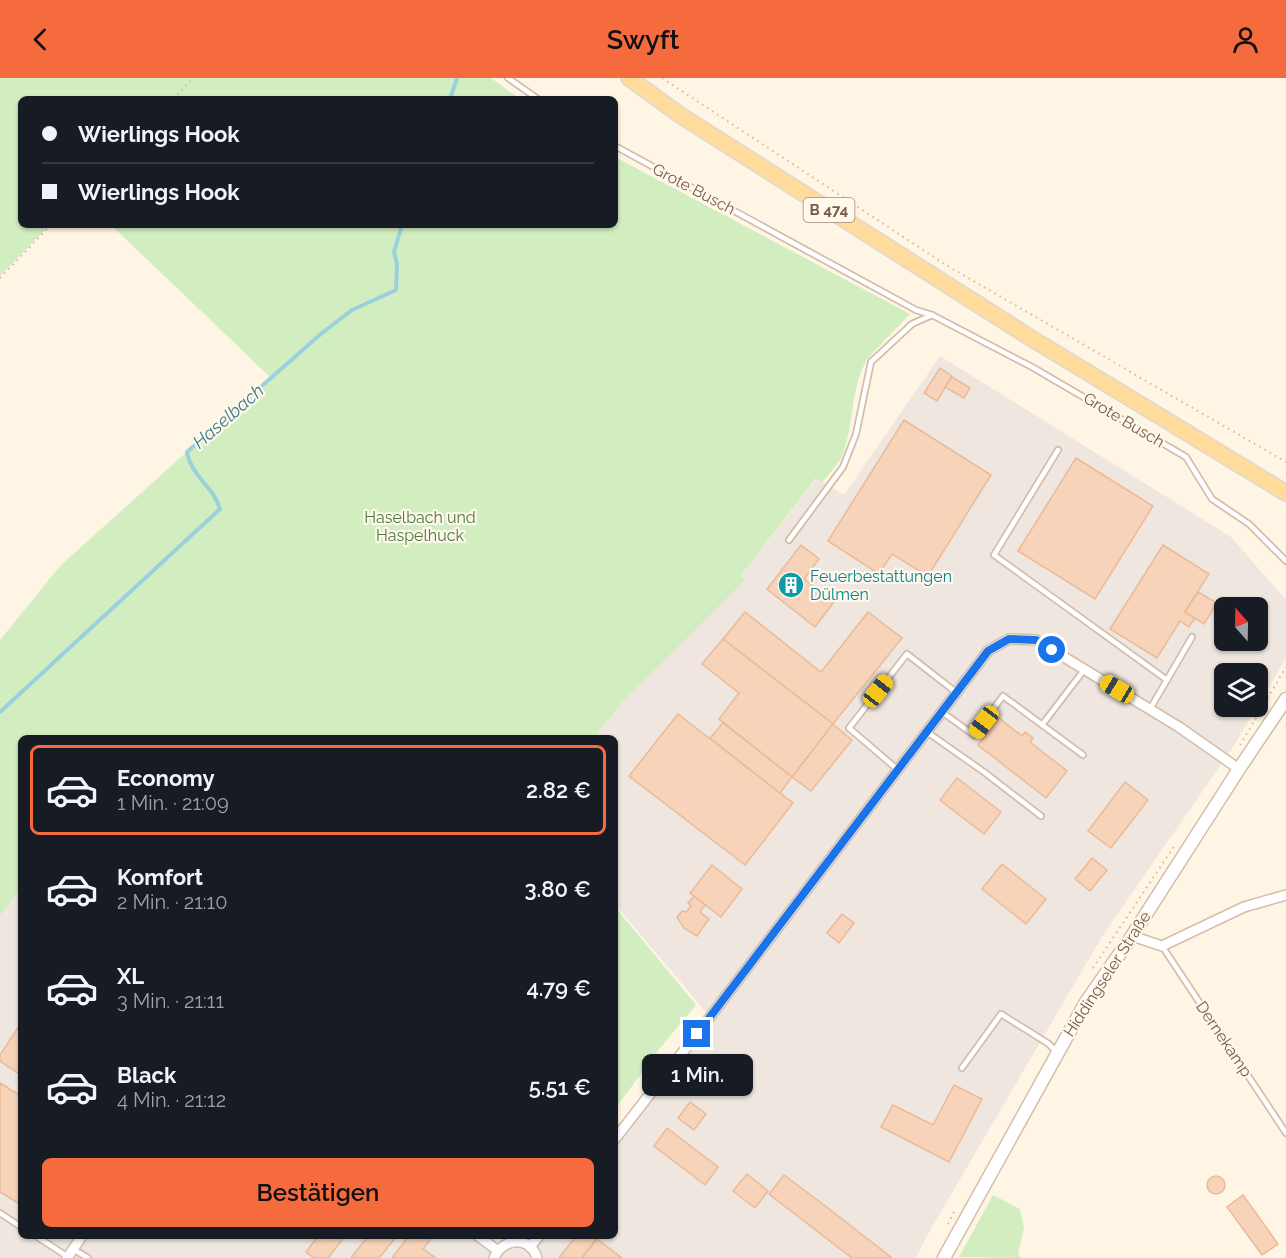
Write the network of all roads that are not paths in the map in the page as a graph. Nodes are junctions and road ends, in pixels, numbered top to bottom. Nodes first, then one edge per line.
1 (508, 78) edge
2 (629, 78) edge
3 (534, 96) edge
4 (618, 148) edge
5 (932, 315) junction
6 (1058, 450) dead end
7 (1286, 493) edge
8 (789, 540) dead end
9 (1286, 561) edge
10 (1192, 637) dead end
11 (1084, 669) junction
12 (1167, 680) junction
13 (957, 693) junction
14 (1286, 699) edge
15 (1150, 709) junction
16 (942, 712) junction
17 (1042, 725) junction
18 (927, 732) junction
19 (1083, 755) dead end
20 (1239, 769) junction
21 (898, 770) junction
22 (1041, 816) dead end
23 (1286, 895) edge
24 (1132, 936) junction
25 (1162, 946) junction
26 (1058, 1054) junction
27 (962, 1068) dead end
28 (1286, 1133) edge
29 (618, 1135) edge
30 (0, 1213) edge
31 (18, 1225) edge
32 (41, 1239) edge
33 (80, 1239) edge
34 (481, 1239) edge
35 (536, 1239) edge
36 (530, 1246) junction
37 (495, 1254) edge
38 (69, 1255) edge
39 (88, 1258) edge
40 (537, 1258) edge
41 (944, 1258) edge

1 - 3 lane
2 - 7 main road, B 474
4 - 5 lane, Grote Busch
5 - 8 lane
5 - 9 lane, Grote Busch
6 - 12 lane
10 - 12 lane
11 - 13 street
11 - 15 street
11 - 17 lane
12 - 15 lane
13 - 16 street
13 - 21 lane
14 - 20 street, Hiddingseler Straße
15 - 20 street
16 - 17 lane
16 - 18 street
17 - 19 lane
18 - 21 street
18 - 22 lane
20 - 24 street, Hiddingseler Straße
21 - 29 street
23 - 25 street
24 - 25 street
24 - 26 street, Hiddingseler Straße
25 - 28 lane, Dernekamp
26 - 27 lane
26 - 41 street, Hiddingseler Straße
30 - 31 lane
32 - 38 lane
33 - 38 street
34 - 37 street
35 - 36 street
36 - 37 street
36 - 40 street
38 - 39 lane

